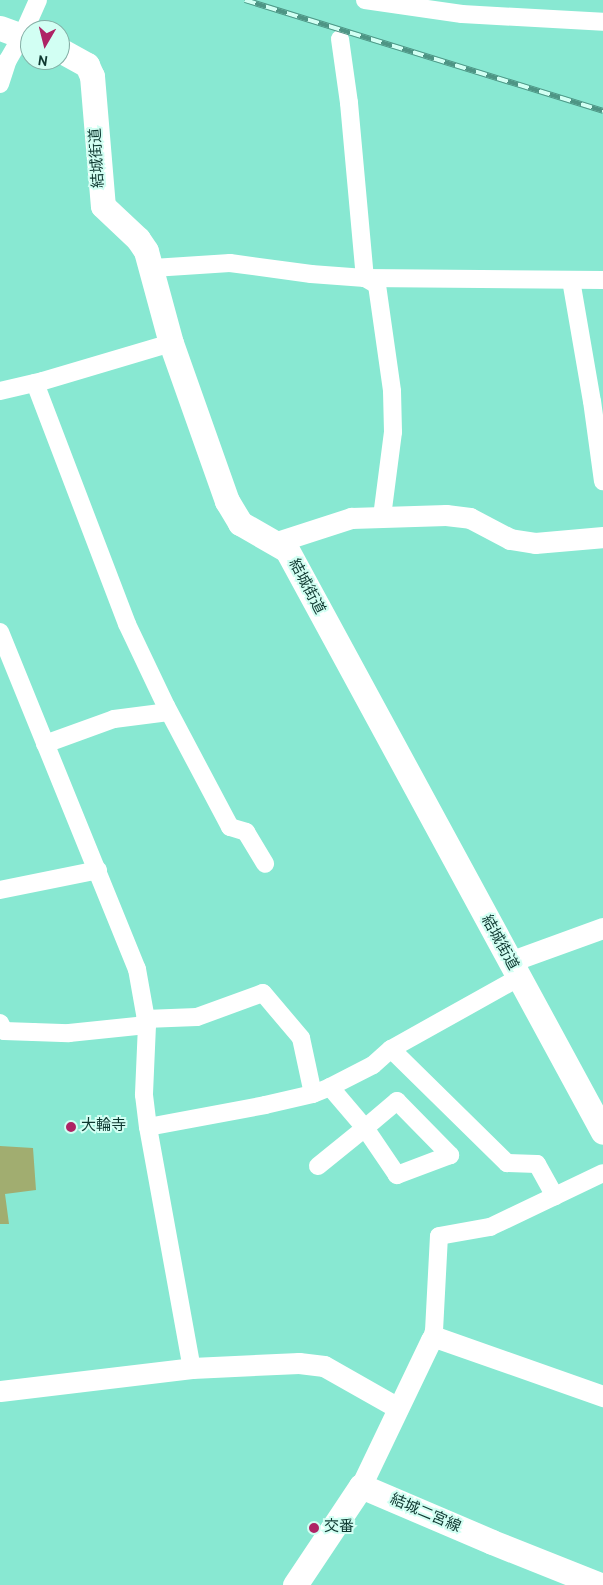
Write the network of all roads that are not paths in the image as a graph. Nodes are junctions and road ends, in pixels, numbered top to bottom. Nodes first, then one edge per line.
1 (38, 0) edge
2 (365, 0) edge
3 (603, 22) edge
4 (17, 34) edge
5 (340, 39) dead end
6 (70, 56) edge
7 (0, 84) edge
8 (152, 268) junction
9 (365, 278) junction
10 (571, 280) junction
11 (603, 280) edge
12 (171, 343) junction
13 (35, 383) junction
14 (0, 391) edge
15 (603, 481) edge
16 (382, 517) junction
17 (603, 537) edge
18 (277, 542) junction
19 (0, 632) edge
20 (169, 712) junction
21 (45, 744) junction
22 (265, 864) dead end
23 (98, 870) junction
24 (0, 890) edge
25 (603, 928) edge
26 (514, 970) junction
27 (146, 1022) junction
28 (0, 1023) edge
29 (391, 1049) junction
30 (330, 1087) junction
31 (313, 1094) junction
32 (148, 1127) junction
33 (365, 1128) junction
34 (603, 1132) edge
35 (318, 1166) dead end
36 (603, 1173) edge
37 (555, 1196) junction
38 (431, 1340) junction
39 (192, 1368) junction
40 (0, 1391) edge
41 (603, 1396) edge
42 (398, 1408) junction
43 (361, 1486) junction
44 (295, 1585) edge
45 (600, 1585) edge

1 - 4 street
2 - 3 street
4 - 7 street
5 - 9 street
6 - 8 main road, 結城街道
8 - 9 street
8 - 12 main road, 結城街道
9 - 10 street
9 - 16 street
10 - 11 street
10 - 15 street
12 - 13 street
12 - 18 main road, 結城街道
13 - 14 street
13 - 20 street
16 - 17 street
16 - 18 street
18 - 26 main road, 結城街道
19 - 21 street
20 - 21 street
20 - 22 street
21 - 23 street
23 - 24 street
23 - 27 street
25 - 26 street
26 - 29 street
26 - 34 main road, 結城街道
27 - 28 street
27 - 31 street
27 - 32 street
29 - 30 street
29 - 37 street
30 - 31 street
30 - 33 street
31 - 32 street
32 - 39 street
33 - 33 street
33 - 35 street
36 - 37 street
37 - 38 street
38 - 41 street
38 - 42 street
39 - 40 street
39 - 42 street
42 - 43 street
43 - 44 main road
43 - 45 main road, 結城二宮線

